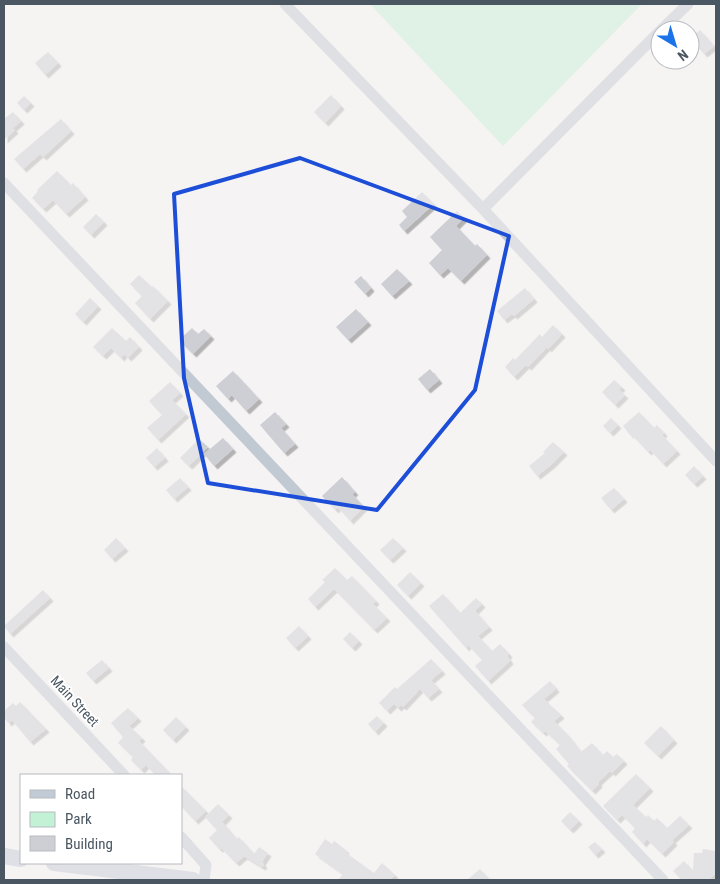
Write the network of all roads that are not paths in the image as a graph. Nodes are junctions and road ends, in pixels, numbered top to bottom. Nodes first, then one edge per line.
1 (285, 4) edge
2 (688, 4) edge
3 (672, 20) edge
4 (650, 42) edge
5 (4, 183) edge
6 (483, 209) junction
7 (716, 461) edge
8 (4, 648) edge
9 (123, 774) edge
10 (182, 838) edge
11 (4, 856) edge
12 (20, 859) edge
13 (62, 864) edge
14 (193, 880) edge
15 (204, 880) edge
16 (663, 880) edge

1 - 6 street
2 - 3 street
4 - 6 street
5 - 16 street
6 - 7 street
8 - 9 street, Main Street
10 - 15 street
11 - 12 street
13 - 14 street

